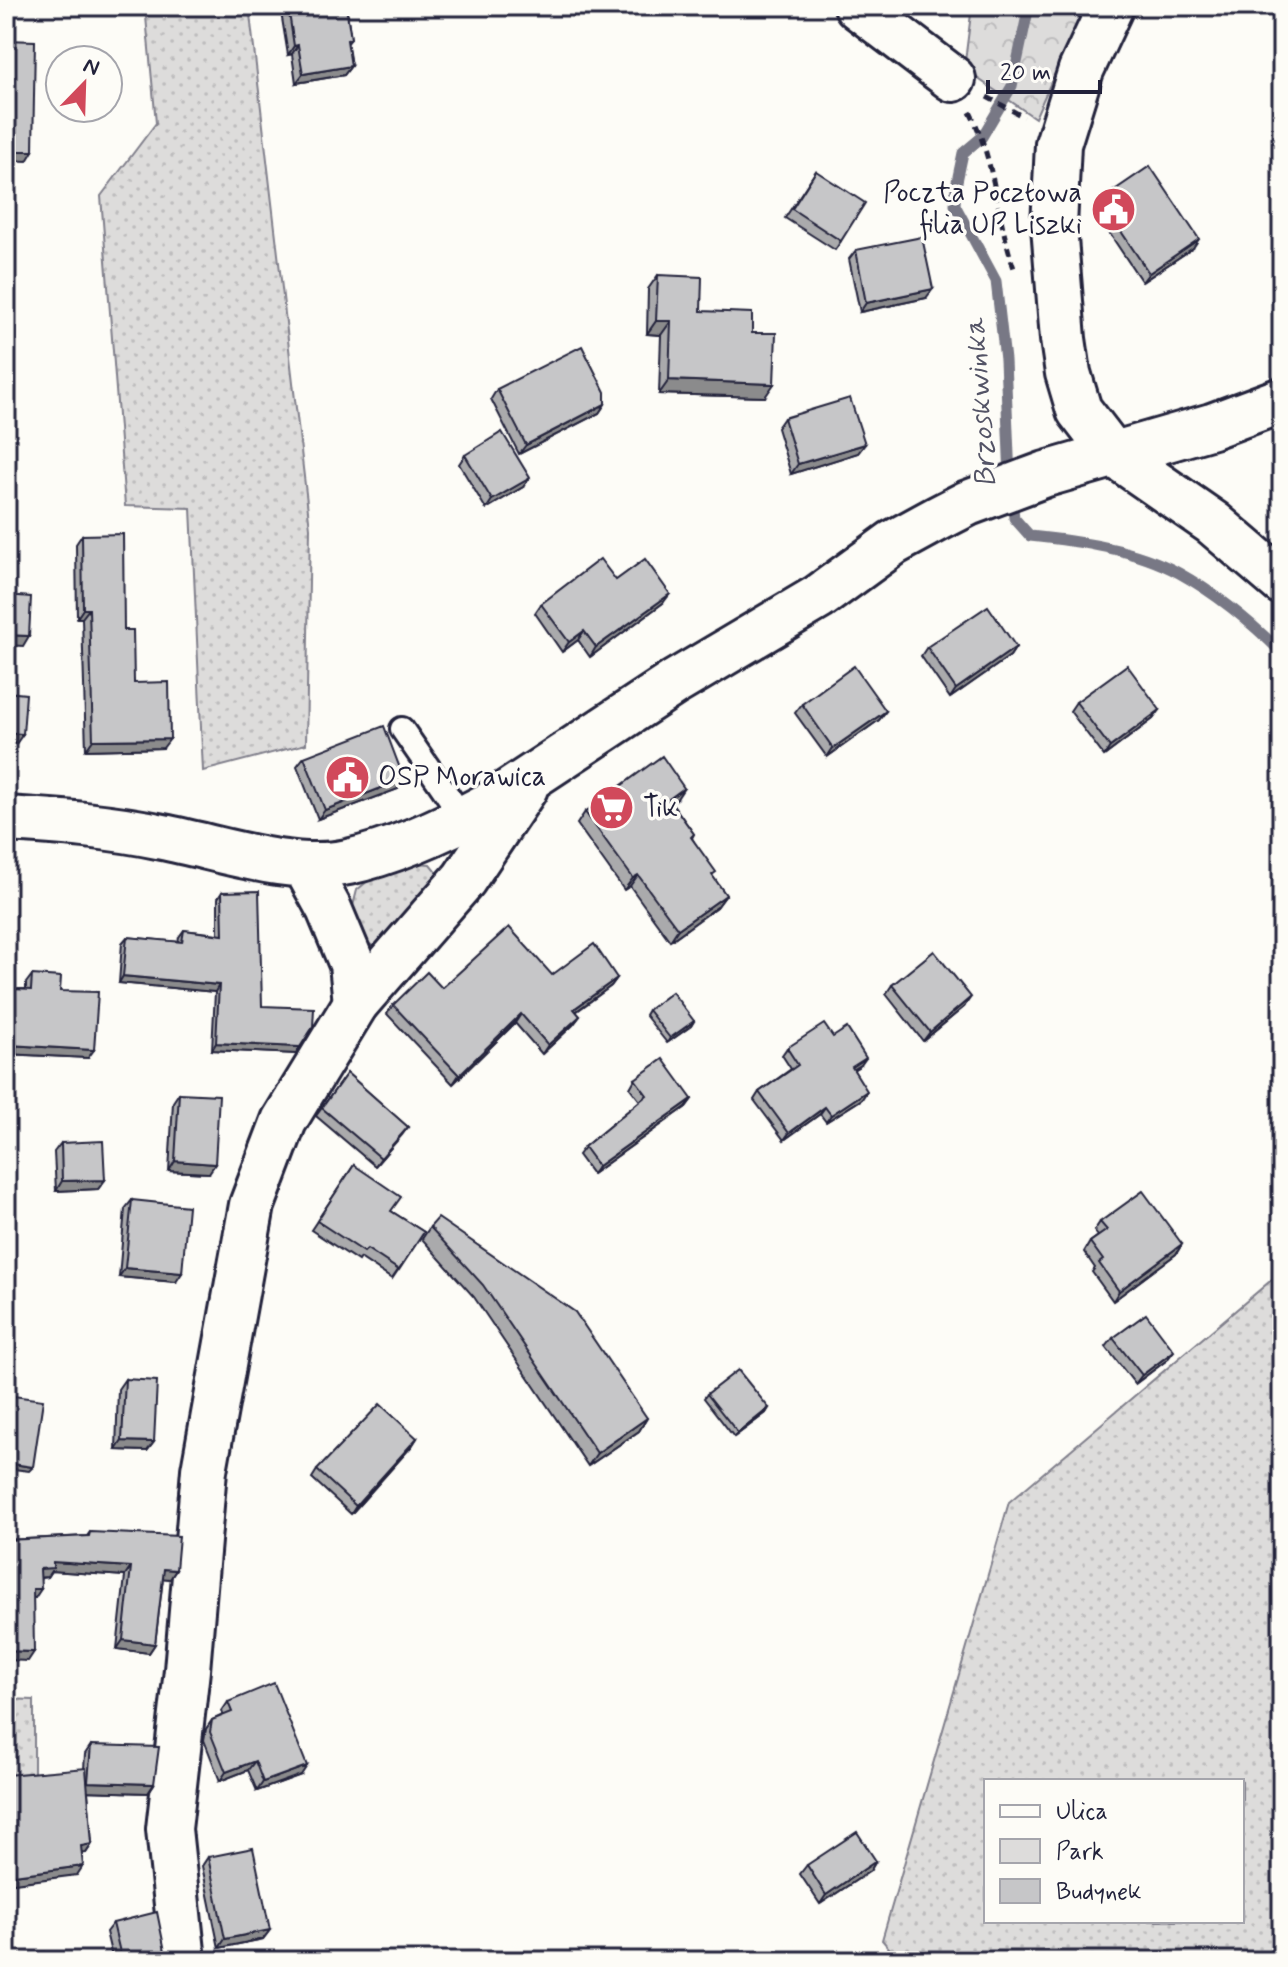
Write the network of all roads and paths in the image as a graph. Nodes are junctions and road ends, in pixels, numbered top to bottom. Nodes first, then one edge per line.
1 (857, 6) edge
2 (1111, 6) edge
3 (968, 88) junction
4 (1013, 111) dead end
5 (1017, 277) dead end
6 (1282, 400) edge
7 (1112, 453) junction
8 (1282, 582) edge
9 (402, 729) dead end
10 (536, 773) junction
11 (6, 819) edge
12 (464, 819) junction
13 (305, 865) junction
14 (356, 1003) junction
15 (183, 1961) edge

1 - 3 street
2 - 7 street
3 - 4 path
3 - 5 path
6 - 7 street
7 - 8 street
7 - 10 street
9 - 12 lane
10 - 12 street
10 - 14 street
11 - 13 street
12 - 13 street
13 - 14 street
14 - 15 street

